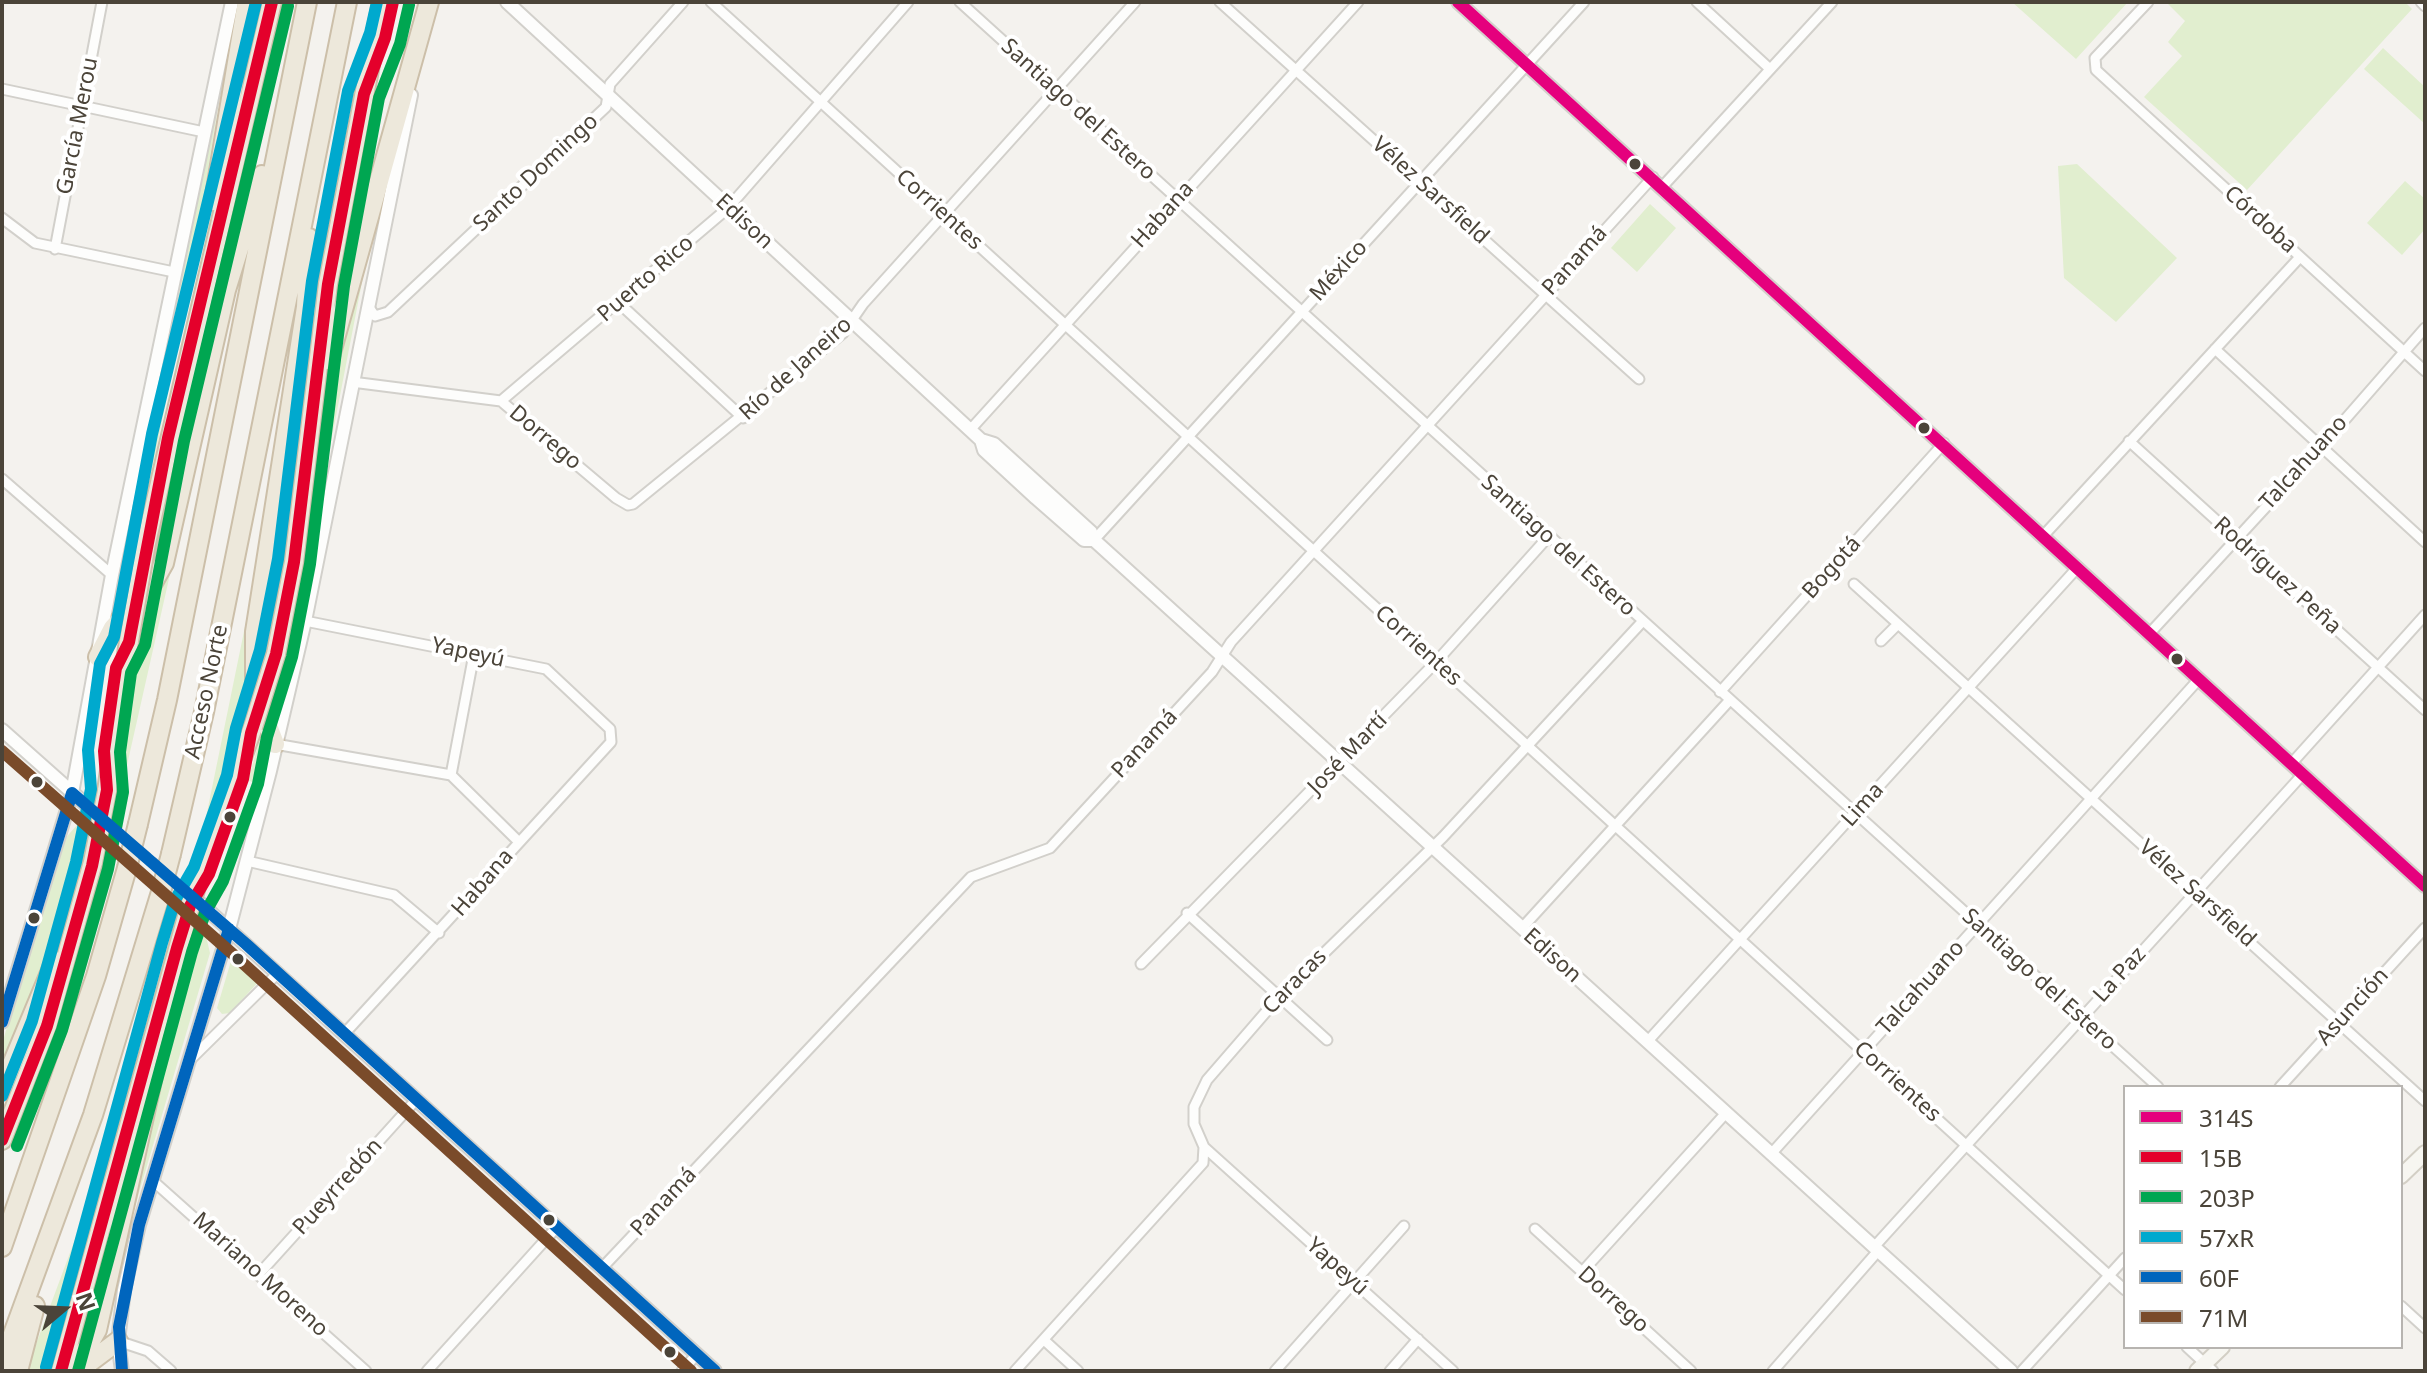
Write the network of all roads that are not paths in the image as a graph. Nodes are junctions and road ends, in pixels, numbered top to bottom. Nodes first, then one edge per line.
1 (102, 2) edge
2 (232, 2) edge
3 (247, 2) edge
4 (272, 2) edge
5 (307, 2) edge
6 (347, 2) edge
7 (382, 2) edge
8 (429, 2) edge
9 (507, 2) edge
10 (683, 2) edge
11 (711, 2) edge
12 (908, 2) edge
13 (960, 2) edge
14 (1135, 2) edge
15 (1220, 2) edge
16 (1358, 2) edge
17 (1458, 2) edge
18 (1584, 2) edge
19 (1697, 2) edge
20 (1832, 2) edge
21 (2148, 2) edge
22 (1526, 63) junction
23 (1770, 69) junction
24 (1295, 70) junction
25 (291, 85) junction
26 (2, 89) edge
27 (1056, 90) junction
28 (608, 95) junction
29 (819, 100) junction
30 (82, 106) junction
31 (204, 132) junction
32 (312, 179) junction
33 (1420, 182) junction
34 (1658, 182) junction
35 (1177, 200) junction
36 (728, 208) junction
37 (944, 214) junction
38 (2, 218) edge
39 (55, 249) junction
40 (2300, 257) junction
41 (174, 272) junction
42 (1545, 294) junction
43 (619, 303) junction
44 (368, 306) junction
45 (1301, 313) junction
46 (853, 320) junction
47 (1065, 324) junction
48 (2425, 328) edge
49 (189, 349) junction
50 (2215, 349) junction
51 (2403, 352) junction
52 (2425, 371) edge
53 (1639, 379) dead end
54 (352, 382) junction
55 (501, 401) junction
56 (743, 418) junction
57 (1426, 427) junction
58 (970, 430) junction
59 (1189, 437) junction
60 (2129, 441) junction
61 (1944, 443) junction
62 (2321, 447) junction
63 (308, 448) junction
64 (3, 481) edge
65 (633, 504) joint
66 (2044, 535) junction
67 (1548, 537) junction
68 (2235, 539) junction
69 (1094, 540) junction
70 (2425, 542) edge
71 (1314, 551) junction
72 (2078, 567) junction
73 (112, 575) junction
74 (1854, 584) dead end
75 (2425, 615) edge
76 (305, 621) junction
77 (1642, 622) junction
78 (1898, 624) junction
79 (2150, 633) junction
80 (1881, 641) dead end
81 (474, 654) junction
82 (1223, 656) junction
83 (98, 657) junction
84 (1436, 662) junction
85 (2379, 667) junction
86 (2199, 679) junction
87 (1969, 688) junction
88 (1720, 692) junction
89 (1729, 701) junction
90 (2425, 710) edge
91 (610, 729) joint
92 (2, 730) edge
93 (275, 744) junction
94 (1529, 747) junction
95 (1340, 763) junction
96 (2291, 764) junction
97 (2303, 774) junction
98 (451, 775) junction
99 (72, 793) junction
100 (2092, 799) junction
101 (92, 810) tunnel mouth
102 (1855, 814) junction
103 (1615, 826) junction
104 (519, 842) junction
105 (1433, 846) junction
106 (247, 861) junction
107 (93, 864) junction
108 (2425, 886) edge
109 (2195, 893) junction
110 (201, 904) tunnel mouth
111 (1187, 913) junction
112 (1978, 925) junction
113 (1522, 928) junction
114 (2425, 928) edge
115 (229, 929) junction
116 (439, 933) junction
117 (1740, 939) junction
118 (1141, 964) dead end
119 (278, 973) junction
120 (1278, 998) junction
121 (2081, 1018) junction
122 (2, 1022) edge
123 (2339, 1023) junction
124 (345, 1033) junction
125 (1327, 1040) dead end
126 (1647, 1042) junction
127 (1863, 1052) junction
128 (191, 1059) junction
129 (2156, 1085) edge
130 (2282, 1085) edge
131 (2, 1088) edge
132 (416, 1100) junction
133 (2425, 1101) edge
134 (1726, 1113) junction
135 (2, 1140) edge
136 (37, 1146) junction
137 (1966, 1146) junction
138 (1204, 1147) junction
139 (2425, 1153) edge
140 (1771, 1154) junction
141 (2403, 1174) edge
142 (152, 1180) junction
143 (2, 1215) edge
144 (56, 1221) junction
145 (1404, 1226) dead end
146 (557, 1227) junction
147 (1535, 1229) dead end
148 (2, 1247) edge
149 (1876, 1249) junction
150 (2123, 1260) edge
151 (602, 1268) junction
152 (1582, 1272) junction
153 (259, 1274) junction
154 (2109, 1276) junction
155 (1354, 1283) junction
156 (2123, 1288) edge
157 (2403, 1308) edge
158 (2425, 1328) edge
159 (1418, 1339) junction
160 (1044, 1340) junction
161 (118, 1341) junction
162 (2189, 1349) edge
163 (2220, 1349) edge
164 (697, 1354) junction
165 (2, 1364) edge
166 (63, 1365) edge
167 (2205, 1369) edge
168 (18, 1371) edge
169 (79, 1371) edge
170 (122, 1371) edge
171 (171, 1371) edge
172 (366, 1371) edge
173 (427, 1371) edge
174 (682, 1371) edge
175 (715, 1371) edge
176 (1015, 1371) edge
177 (1078, 1371) edge
178 (1275, 1371) edge
179 (1390, 1371) edge
180 (1453, 1371) edge
181 (1691, 1371) edge
182 (1773, 1371) edge
183 (2011, 1371) edge
184 (2022, 1371) edge

1 - 30 street, García Merou
2 - 31 street
3 - 49 highway
4 - 49 highway
5 - 25 highway, Acceso Norte
6 - 32 highway, Acceso Norte
7 - 63 highway
8 - 44 street
8 - 63 highway
9 - 28 street, Edison
10 - 28 street, Santo Domingo
11 - 29 street, Corrientes
12 - 29 street, Puerto Rico
13 - 27 street, Santiago del Estero
14 - 27 street, Río de Janeiro
15 - 24 street, Vélez Sarsfield
16 - 24 street, Habana
17 - 22 street
18 - 22 street, México
19 - 23 street
20 - 23 street, Panamá
21 - 40 street, Córdoba
22 - 33 street, México
22 - 34 street
23 - 34 street, Panamá
24 - 33 street, Vélez Sarsfield
24 - 35 street, Habana
25 - 83 highway
25 - 136 highway, Acceso Norte, bridge
26 - 30 street
27 - 35 street, Santiago del Estero
27 - 37 street, Río de Janeiro
28 - 36 street, Edison
28 - 44 street, Santo Domingo
29 - 36 street, Puerto Rico
29 - 37 street, Corrientes
30 - 31 street
30 - 39 street, García Merou
31 - 41 street
32 - 93 highway
32 - 144 highway, Acceso Norte, bridge
33 - 42 street, Vélez Sarsfield
33 - 45 street, México
34 - 42 street, Panamá
34 - 61 street
35 - 45 street, Santiago del Estero
35 - 47 street, Habana
36 - 43 street, Puerto Rico
36 - 46 street, Edison
37 - 46 street, Río de Janeiro
37 - 47 street, Corrientes
38 - 39 street
39 - 41 street
40 - 50 street
40 - 51 street, Córdoba
41 - 73 street
42 - 53 street, Vélez Sarsfield
42 - 57 street, Panamá
43 - 55 street, Puerto Rico
43 - 56 street
44 - 54 street
45 - 57 street, Santiago del Estero
45 - 59 street, México
46 - 56 street, Río de Janeiro
46 - 58 street, Edison
47 - 58 street, Habana
47 - 59 street, Corrientes
48 - 51 street, Talcahuano
49 - 107 highway, bridge
50 - 60 street
50 - 62 street
51 - 52 street, Córdoba
51 - 62 street, Talcahuano
54 - 55 street, Dorrego
54 - 76 street
55 - 65 street, Dorrego
56 - 65 street, Río de Janeiro
57 - 67 street, Santiago del Estero
57 - 71 street, Panamá
58 - 69 street, Edison
59 - 69 street, México
59 - 71 street, Corrientes
60 - 66 street
60 - 68 street, Rodríguez Peña
61 - 66 street
61 - 88 street, Bogotá
62 - 68 street, Talcahuano
62 - 70 street
63 - 166 highway, bridge
64 - 73 street
66 - 72 street
67 - 77 street, Santiago del Estero
67 - 84 street, José Martí
68 - 79 street, Talcahuano
68 - 85 street, Rodríguez Peña
69 - 82 street, Edison
71 - 82 street, Panamá
71 - 84 street, Corrientes
72 - 79 street
72 - 87 street, Lima
73 - 83 street
74 - 78 street, Vélez Sarsfield
75 - 85 street
76 - 81 street, Yapeyú
76 - 93 street
77 - 88 street, Santiago del Estero
77 - 94 street, Caracas
78 - 80 street
78 - 87 street, Vélez Sarsfield
79 - 86 street
81 - 91 street, Yapeyú
81 - 98 street
82 - 95 street, Edison
82 - 151 street, Panamá
83 - 99 street
84 - 94 street, Corrientes
84 - 95 street, José Martí
85 - 90 street, Rodríguez Peña
85 - 96 street
86 - 96 street
86 - 100 street, Talcahuano
87 - 100 street, Vélez Sarsfield
87 - 102 street, Lima
88 - 89 street, Santiago del Estero
89 - 102 street, Santiago del Estero
89 - 103 street
91 - 104 street, Habana
92 - 99 street
93 - 98 street
93 - 106 street
94 - 103 street, Corrientes
94 - 105 street, Caracas
95 - 105 street, Edison
95 - 111 street, José Martí
96 - 97 street
97 - 108 street
97 - 109 street, La Paz
98 - 104 street
99 - 101 street
99 - 122 street
100 - 109 street, Vélez Sarsfield
100 - 112 street, Talcahuano
102 - 112 street, Santiago del Estero
102 - 117 street, Lima
103 - 113 street
103 - 117 street, Corrientes
104 - 116 street, Habana
105 - 113 street, Edison
105 - 120 street, Caracas
106 - 115 street
106 - 116 street
107 - 131 highway
107 - 135 highway
109 - 121 street, La Paz
109 - 123 street, Vélez Sarsfield
110 - 115 street
111 - 118 street, José Martí
111 - 120 street
112 - 121 street, Santiago del Estero
112 - 127 street, Talcahuano
113 - 126 street, Edison
114 - 123 street, Asunción
115 - 119 street
115 - 128 street
116 - 124 street, Habana
117 - 126 street, Lima
117 - 127 street, Corrientes
119 - 124 street
119 - 128 street
120 - 125 street
120 - 138 street, Caracas
121 - 129 street, Santiago del Estero
121 - 137 street, La Paz
123 - 130 street, Asunción
123 - 133 street, Vélez Sarsfield
124 - 132 street
126 - 134 street, Edison
127 - 137 street, Corrientes
127 - 140 street, Talcahuano
128 - 142 street
132 - 146 street
132 - 153 street, Pueyrredón
134 - 140 street, Edison
134 - 152 street
136 - 143 highway
136 - 148 highway, Acceso Norte
137 - 149 street, La Paz
137 - 154 street, Corrientes
138 - 155 street, Yapeyú
138 - 160 street
139 - 141 main road
140 - 149 street, Edison
142 - 153 street, Mariano Moreno
142 - 161 street
144 - 165 highway, Acceso Norte
144 - 168 highway
145 - 155 street
146 - 151 street
146 - 173 street
147 - 152 street, Dorrego
149 - 182 street, La Paz
149 - 183 street, Edison
150 - 154 street
151 - 164 street
152 - 181 street, Dorrego
153 - 172 street, Mariano Moreno
154 - 156 street, Corrientes
154 - 184 street
155 - 159 street, Yapeyú
155 - 178 street
157 - 158 street
159 - 179 street
159 - 180 street, Yapeyú
160 - 176 street
160 - 177 street
161 - 169 highway
161 - 170 street
161 - 171 street
162 - 167 street
163 - 167 main road
164 - 174 street
164 - 175 street

